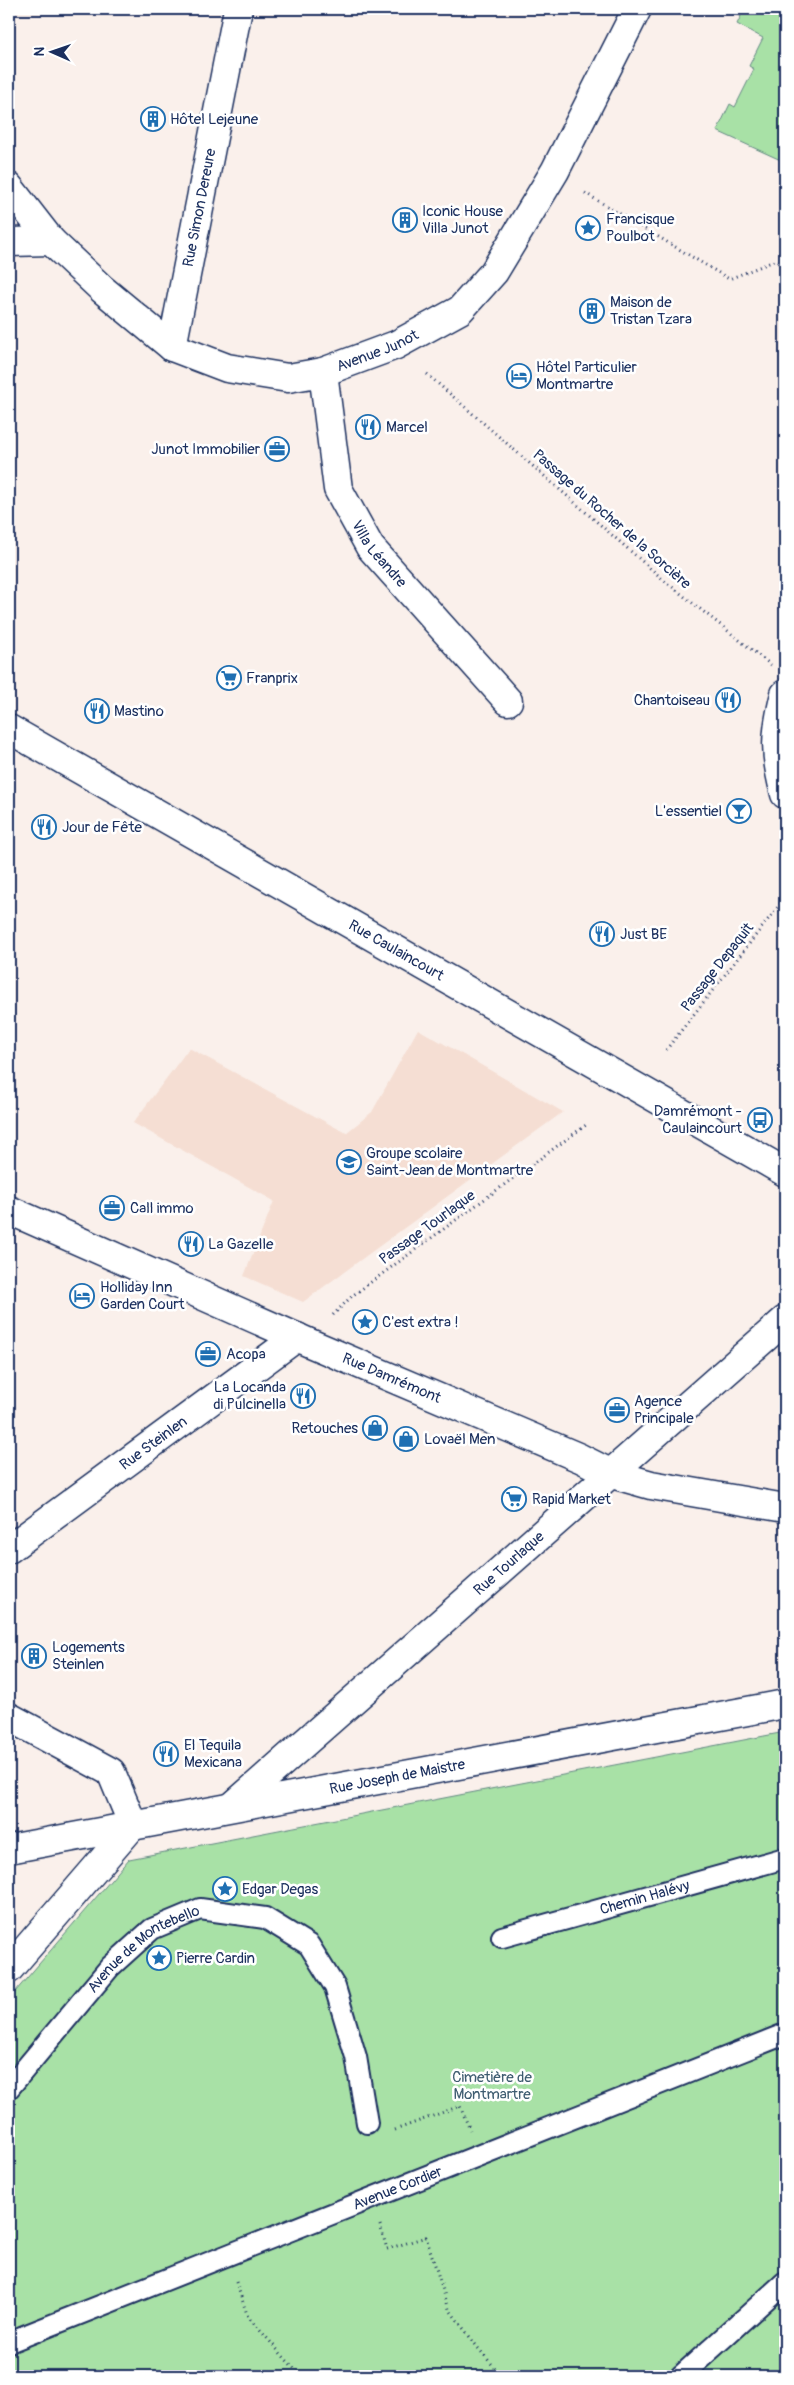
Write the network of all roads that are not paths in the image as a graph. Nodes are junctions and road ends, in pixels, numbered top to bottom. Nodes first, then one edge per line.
1 (238, 9) edge
2 (638, 9) edge
3 (9, 187) edge
4 (51, 241) junction
5 (9, 242) edge
6 (172, 347) junction
7 (323, 372) junction
8 (781, 682) edge
9 (508, 701) dead end
10 (9, 729) edge
11 (785, 794) edge
12 (785, 1172) edge
13 (9, 1210) edge
14 (785, 1320) edge
15 (297, 1338) junction
16 (612, 1474) junction
17 (785, 1508) edge
18 (9, 1550) edge
19 (785, 1704) edge
20 (9, 1717) edge
21 (233, 1806) junction
22 (133, 1825) junction
23 (9, 1849) edge
24 (785, 1858) edge
25 (502, 1937) dead end
26 (9, 1969) edge
27 (785, 2034) edge
28 (9, 2088) edge
29 (367, 2123) road end
30 (785, 2282) edge
31 (9, 2342) edge
32 (681, 2376) edge

1 - 6 street, Rue Simon Dereure
2 - 7 street, Avenue Junot
3 - 4 street, Avenue Junot
4 - 5 street
4 - 6 street, Avenue Junot
6 - 7 street, Avenue Junot
7 - 9 street, Villa Léandre
8 - 11 street
10 - 12 street, Rue Caulaincourt
13 - 15 street, Rue Damrémont
14 - 16 street, Rue Tourlaque
15 - 16 street, Rue Damrémont
15 - 18 street, Rue Steinlen
16 - 17 street, Rue Damrémont
16 - 21 street, Rue Tourlaque
19 - 21 street, Rue Joseph de Maistre
20 - 22 street
21 - 22 street, Rue Joseph de Maistre
22 - 23 street, Rue Joseph de Maistre
22 - 26 street
24 - 25 lane, Chemin Halévy
27 - 31 lane, Avenue Cordier
28 - 29 lane, Avenue de Montebello
30 - 32 lane

